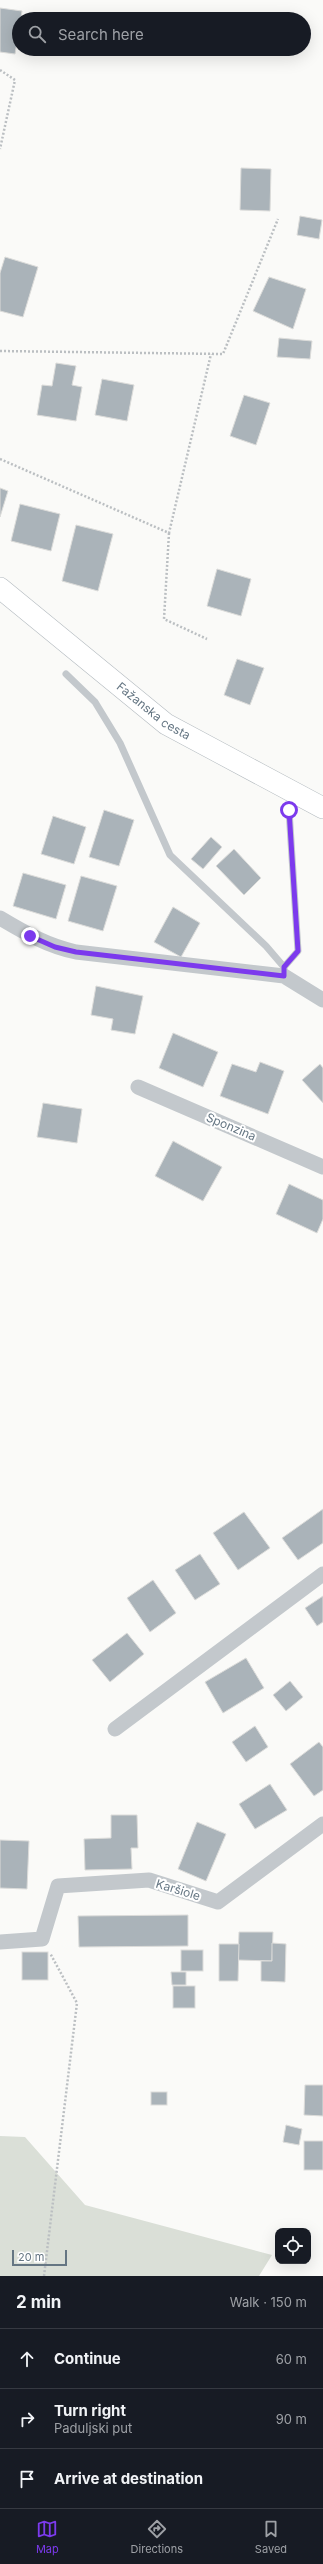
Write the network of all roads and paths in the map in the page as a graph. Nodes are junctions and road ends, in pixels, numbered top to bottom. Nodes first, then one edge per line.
1 (0, 70) edge
2 (0, 149) edge
3 (278, 219) dead end
4 (0, 351) edge
5 (211, 354) junction
6 (0, 460) edge
7 (169, 533) junction
8 (0, 588) edge
9 (207, 639) dead end
10 (66, 674) dead end
11 (323, 808) edge
12 (289, 810) dead end
13 (0, 918) edge
14 (284, 972) junction
15 (323, 1000) edge
16 (138, 1087) dead end
17 (323, 1167) edge
18 (323, 1574) edge
19 (115, 1729) dead end
20 (323, 1824) edge
21 (42, 1939) junction
22 (0, 1942) edge
23 (44, 2276) edge

1 - 2 path
3 - 5 path
4 - 5 path
5 - 7 path
6 - 7 path
7 - 9 path
8 - 11 main road, Fažanska cesta
10 - 14 lane
12 - 14 lane
13 - 14 street
14 - 15 street
16 - 17 street, Sponzina
18 - 19 street
20 - 21 street, Karšiole
21 - 22 street
21 - 23 path

